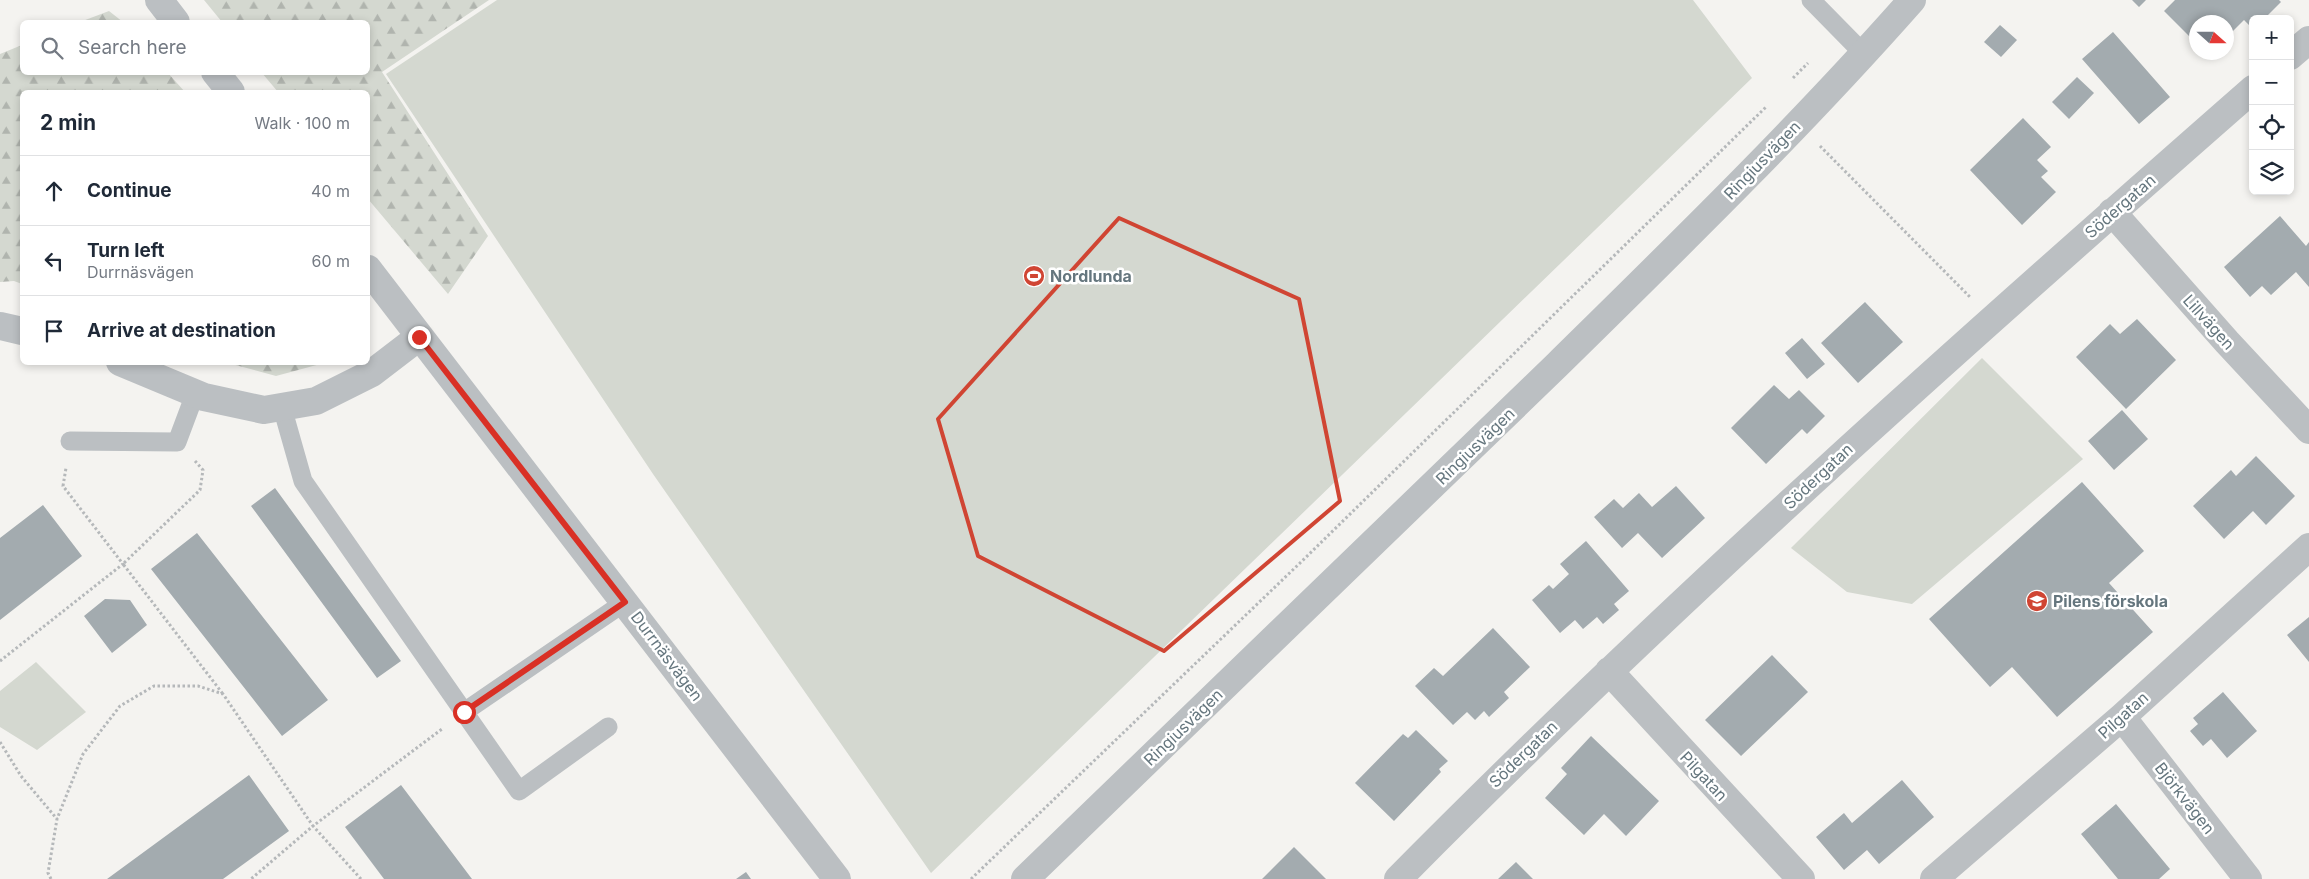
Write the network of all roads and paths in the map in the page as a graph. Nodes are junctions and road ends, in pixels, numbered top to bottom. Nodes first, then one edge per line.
1 (159, 0) edge
2 (1811, 0) edge
3 (1912, 0) edge
4 (174, 20) edge
5 (1841, 30) junction
6 (2309, 40) edge
7 (2294, 53) edge
8 (1864, 54) junction
9 (217, 75) edge
10 (1792, 80) dead end
11 (229, 90) edge
12 (2249, 92) edge
13 (1797, 124) junction
14 (2112, 212) junction
15 (370, 272) edge
16 (1992, 319) junction
17 (0, 326) edge
18 (20, 331) edge
19 (419, 337) junction
20 (127, 365) edge
21 (195, 394) junction
22 (282, 407) junction
23 (2309, 430) edge
24 (70, 441) joint
25 (177, 442) junction
26 (2309, 547) edge
27 (123, 564) junction
28 (625, 602) junction
29 (0, 661) edge
30 (1609, 671) junction
31 (223, 694) junction
32 (464, 712) junction
33 (2122, 717) junction
34 (608, 727) dead end
35 (0, 742) edge
36 (57, 819) junction
37 (313, 826) junction
38 (51, 879) edge
39 (251, 879) edge
40 (360, 879) edge
41 (837, 879) edge
42 (970, 879) edge
43 (1025, 879) edge
44 (1398, 879) edge
45 (1801, 879) edge
46 (1934, 879) edge
47 (2248, 879) edge

1 - 4 street
2 - 5 lane
3 - 8 street, Ringiusvägen
5 - 8 lane
5 - 10 path
6 - 7 street
8 - 13 street, Ringiusvägen
9 - 11 street
12 - 14 street, Södergatan
13 - 16 path
13 - 42 path
13 - 43 street, Ringiusvägen
14 - 16 street, Södergatan
14 - 23 street, Lillvägen
15 - 19 street, Durrnäsvägen
16 - 30 street, Södergatan
17 - 18 street
19 - 22 street
19 - 28 street, Durrnäsvägen
20 - 21 street
21 - 22 street
21 - 25 lane
22 - 32 lane
24 - 25 lane
24 - 27 path
25 - 27 path
26 - 33 street, Pilgatan
27 - 29 path
27 - 31 path
28 - 32 lane
28 - 41 street, Durrnäsvägen
30 - 44 street, Södergatan
30 - 45 street, Pilgatan
31 - 36 path
31 - 37 path
32 - 34 lane
32 - 37 path
33 - 46 street, Pilgatan
33 - 47 street, Björkvägen
35 - 36 path
36 - 38 path
37 - 39 path
37 - 40 path

